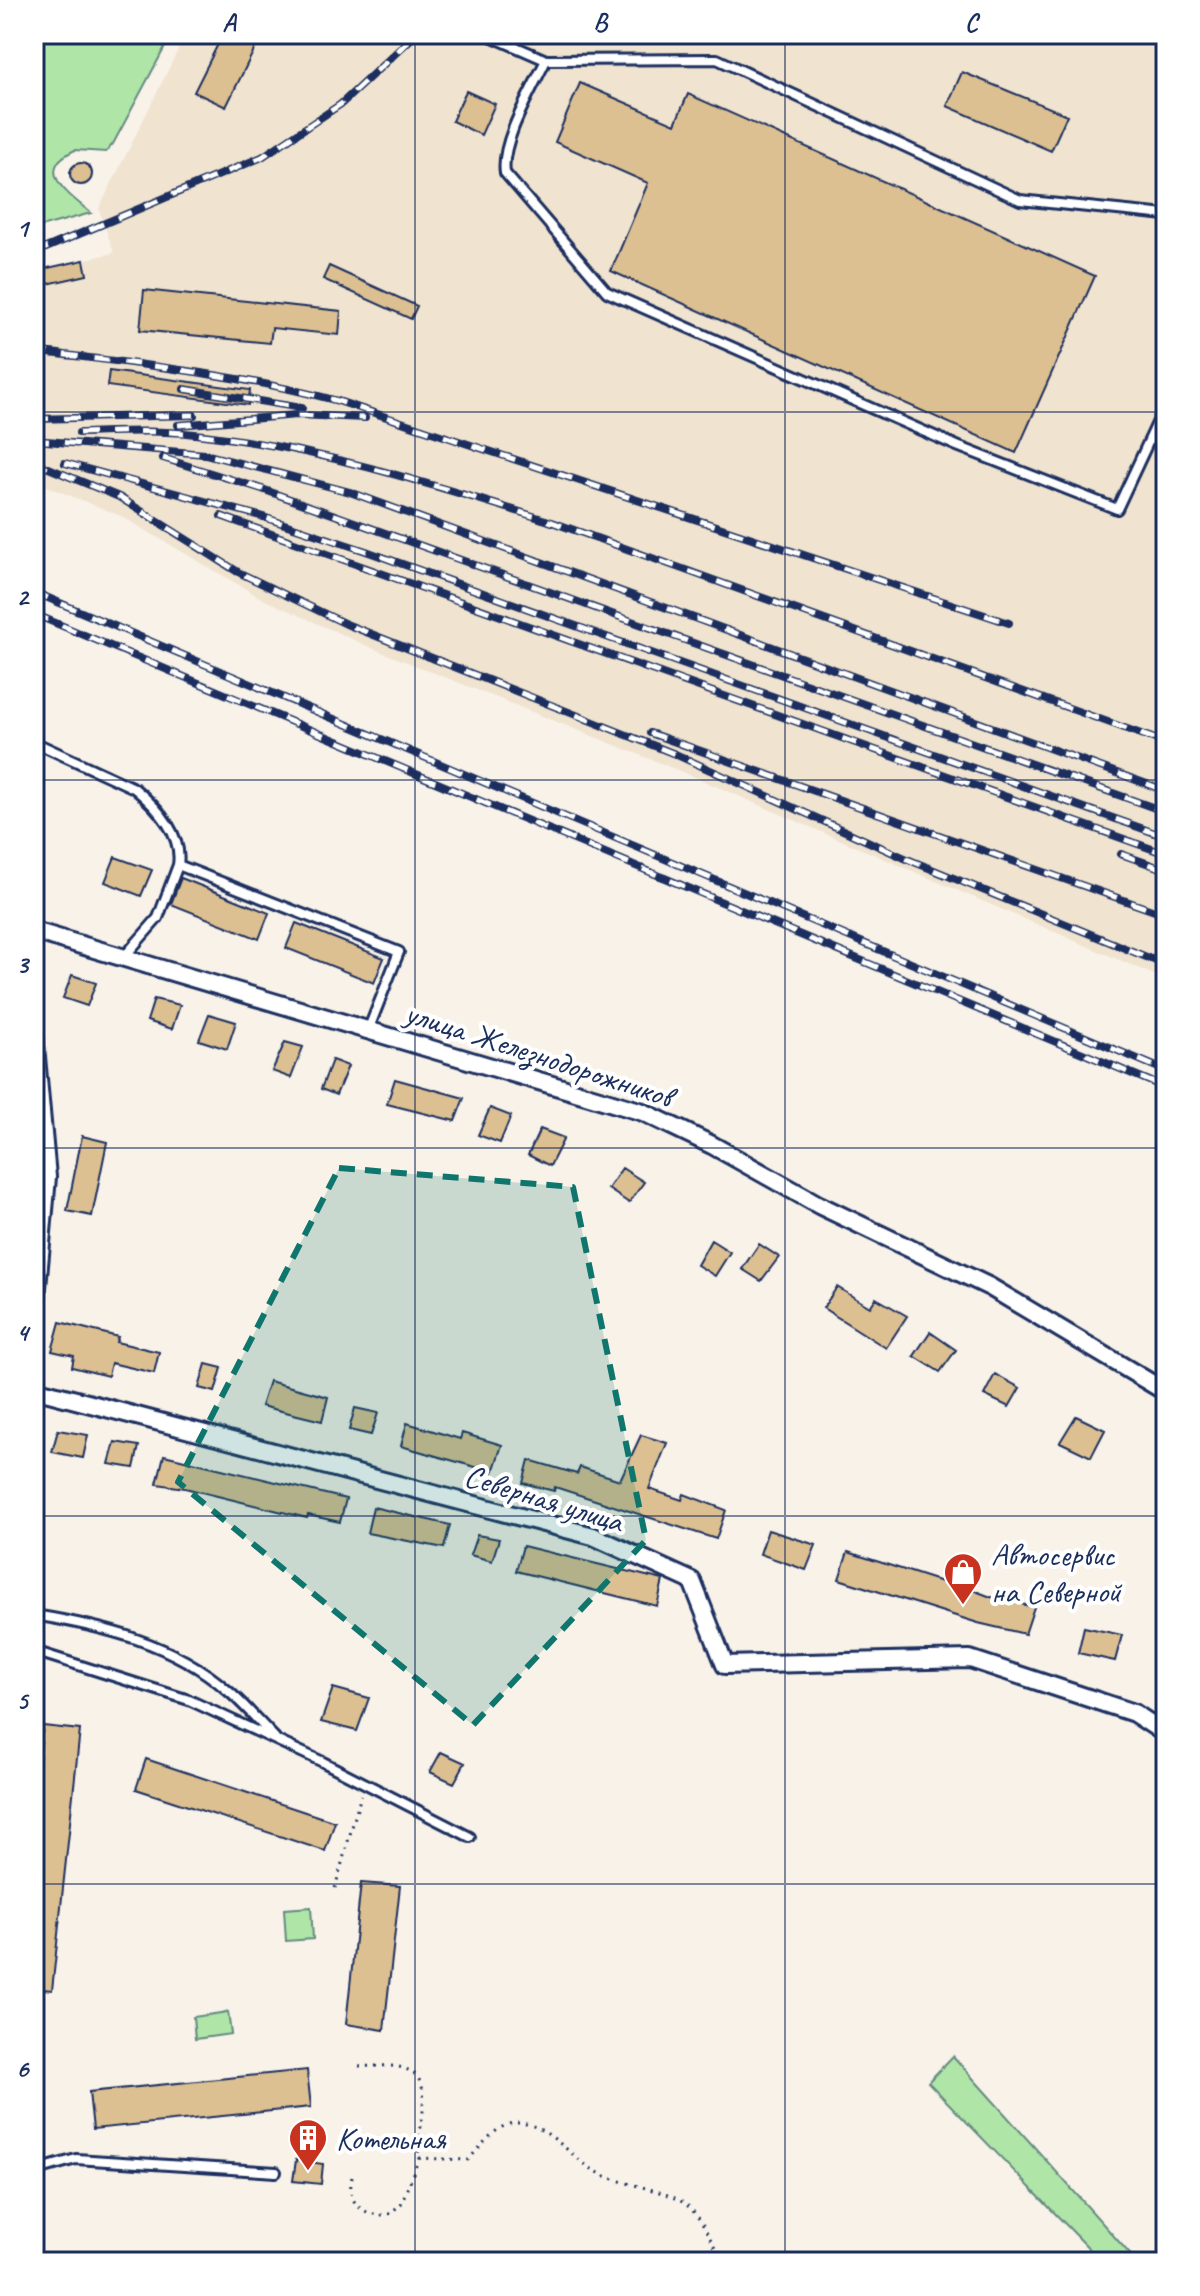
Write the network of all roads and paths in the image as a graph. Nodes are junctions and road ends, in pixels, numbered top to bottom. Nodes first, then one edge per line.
1 (486, 34) edge
2 (546, 60) junction
3 (1166, 215) edge
4 (1166, 404) edge
5 (34, 742) edge
6 (178, 865) junction
7 (34, 931) edge
8 (124, 957) junction
9 (369, 1028) junction
10 (34, 1035) edge
11 (40, 1176) edge
12 (34, 1321) edge
13 (34, 1389) edge
14 (1166, 1392) edge
15 (34, 1615) edge
16 (34, 1651) edge
17 (1166, 1734) edge
18 (278, 1742) junction
19 (364, 1784) junction
20 (470, 1837) dead end
21 (335, 1888) dead end
22 (359, 2066) dead end
23 (419, 2158) junction
24 (34, 2171) edge
25 (276, 2172) dead end
26 (352, 2177) dead end
27 (725, 2262) edge

1 - 2 lane
2 - 3 lane
2 - 4 lane
5 - 6 lane
6 - 8 lane
6 - 9 lane
7 - 8 street, улица Железнодорожников
8 - 9 street, улица Железнодорожников
9 - 14 street, улица Железнодорожников
10 - 11 street
11 - 12 street
13 - 17 street, Северная улица
15 - 18 lane
16 - 18 lane
18 - 19 lane
19 - 20 lane
19 - 21 path
22 - 23 path
23 - 26 path
23 - 27 path
24 - 25 lane

